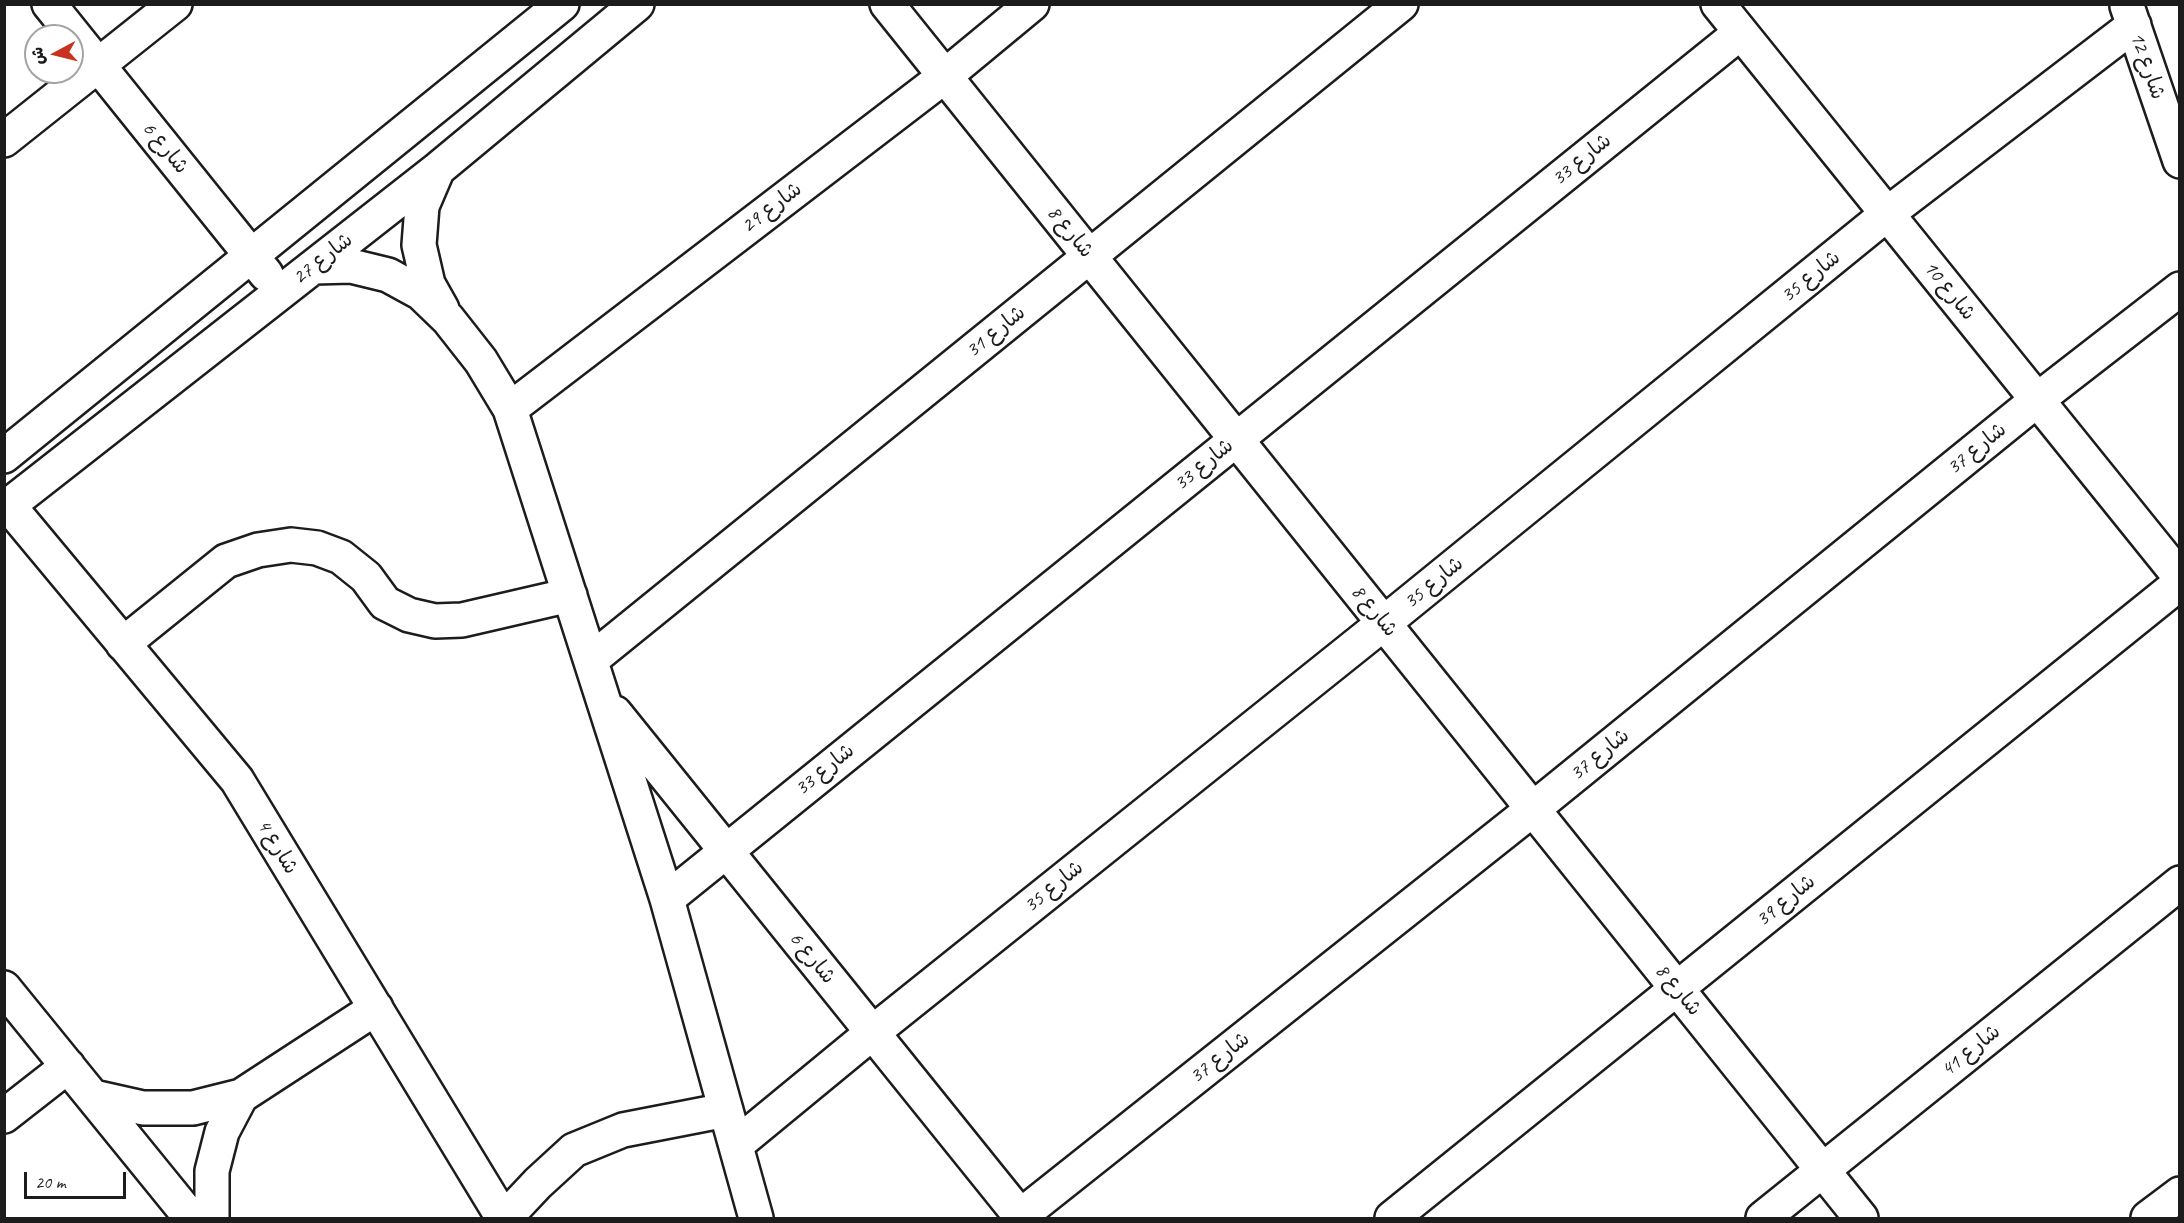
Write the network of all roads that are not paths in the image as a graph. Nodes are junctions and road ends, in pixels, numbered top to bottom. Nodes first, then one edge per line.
1 (49, 4) edge
2 (175, 4) edge
3 (562, 4) edge
4 (637, 4) edge
5 (887, 4) edge
6 (1032, 4) edge
7 (1401, 4) edge
8 (1718, 4) edge
9 (2130, 10) edge
10 (1740, 33) junction
11 (98, 65) junction
12 (945, 76) junction
13 (4, 140) edge
14 (2180, 161) edge
15 (438, 170) junction
16 (1887, 214) junction
17 (1089, 256) junction
18 (252, 257) junction
19 (314, 267) junction
20 (2180, 290) edge
21 (281, 291) junction
22 (448, 318) junction
23 (2037, 400) junction
24 (510, 409) junction
25 (1236, 439) junction
26 (4, 456) edge
27 (7, 508) edge
28 (2180, 577) edge
29 (2180, 582) edge
30 (570, 595) junction
31 (1384, 623) junction
32 (123, 644) junction
33 (591, 660) junction
34 (602, 697) junction
35 (1533, 809) junction
36 (725, 850) junction
37 (2180, 883) edge
38 (667, 898) junction
39 (4, 988) edge
40 (1677, 989) junction
41 (376, 1008) junction
42 (872, 1032) junction
43 (68, 1066) junction
44 (241, 1096) junction
45 (94, 1097) junction
46 (726, 1110) junction
47 (4, 1116) edge
48 (736, 1144) junction
49 (1823, 1171) junction
50 (2180, 1194) edge
51 (191, 1218) edge
52 (212, 1218) edge
53 (504, 1218) edge
54 (756, 1218) edge
55 (1020, 1218) edge
56 (1392, 1218) edge
57 (1763, 1218) edge
58 (1861, 1218) edge
59 (2148, 1218) edge

1 - 11 street, شارع 6
2 - 11 street
3 - 18 street
4 - 15 street, شارع 27
5 - 12 street, شارع 8
6 - 12 street, شارع 29
7 - 17 street, شارع 31
8 - 10 street, شارع 10
9 - 14 street, شارع 12
9 - 16 street, شارع 35
10 - 16 street, شارع 10
10 - 25 street, شارع 33
11 - 13 street
11 - 18 street, شارع 6
12 - 17 street, شارع 8
12 - 24 street, شارع 29
15 - 19 street, شارع 27
15 - 22 street
16 - 23 street, شارع 10
16 - 31 street, شارع 35
17 - 25 street, شارع 8
17 - 33 street, شارع 31
18 - 21 street, شارع 6
18 - 26 street
19 - 21 street, شارع 27
19 - 22 street
20 - 23 street, شارع 37
21 - 27 street, شارع 27
22 - 24 street
23 - 28 street, شارع 10
23 - 35 street, شارع 37
24 - 30 street
25 - 31 street, شارع 8
25 - 36 street, شارع 33
27 - 32 street, شارع 4
29 - 40 street, شارع 39
30 - 32 street
30 - 33 street
31 - 35 street, شارع 8
31 - 42 street, شارع 35
32 - 41 street, شارع 4
33 - 34 street
34 - 36 street, شارع 6
34 - 38 street
35 - 40 street, شارع 8
35 - 55 street, شارع 37
36 - 38 street, شارع 33
36 - 42 street, شارع 6
37 - 49 street, شارع 41
38 - 46 street
39 - 43 street
40 - 49 street, شارع 8
40 - 56 street, شارع 39
41 - 44 street
41 - 53 street, شارع 4
42 - 48 street, شارع 35
42 - 55 street, شارع 6
43 - 45 street
43 - 47 street
44 - 45 street
44 - 52 street
45 - 51 street
46 - 48 street
46 - 53 street
48 - 54 street
49 - 57 street, شارع 41
49 - 58 street, شارع 8
50 - 59 street

